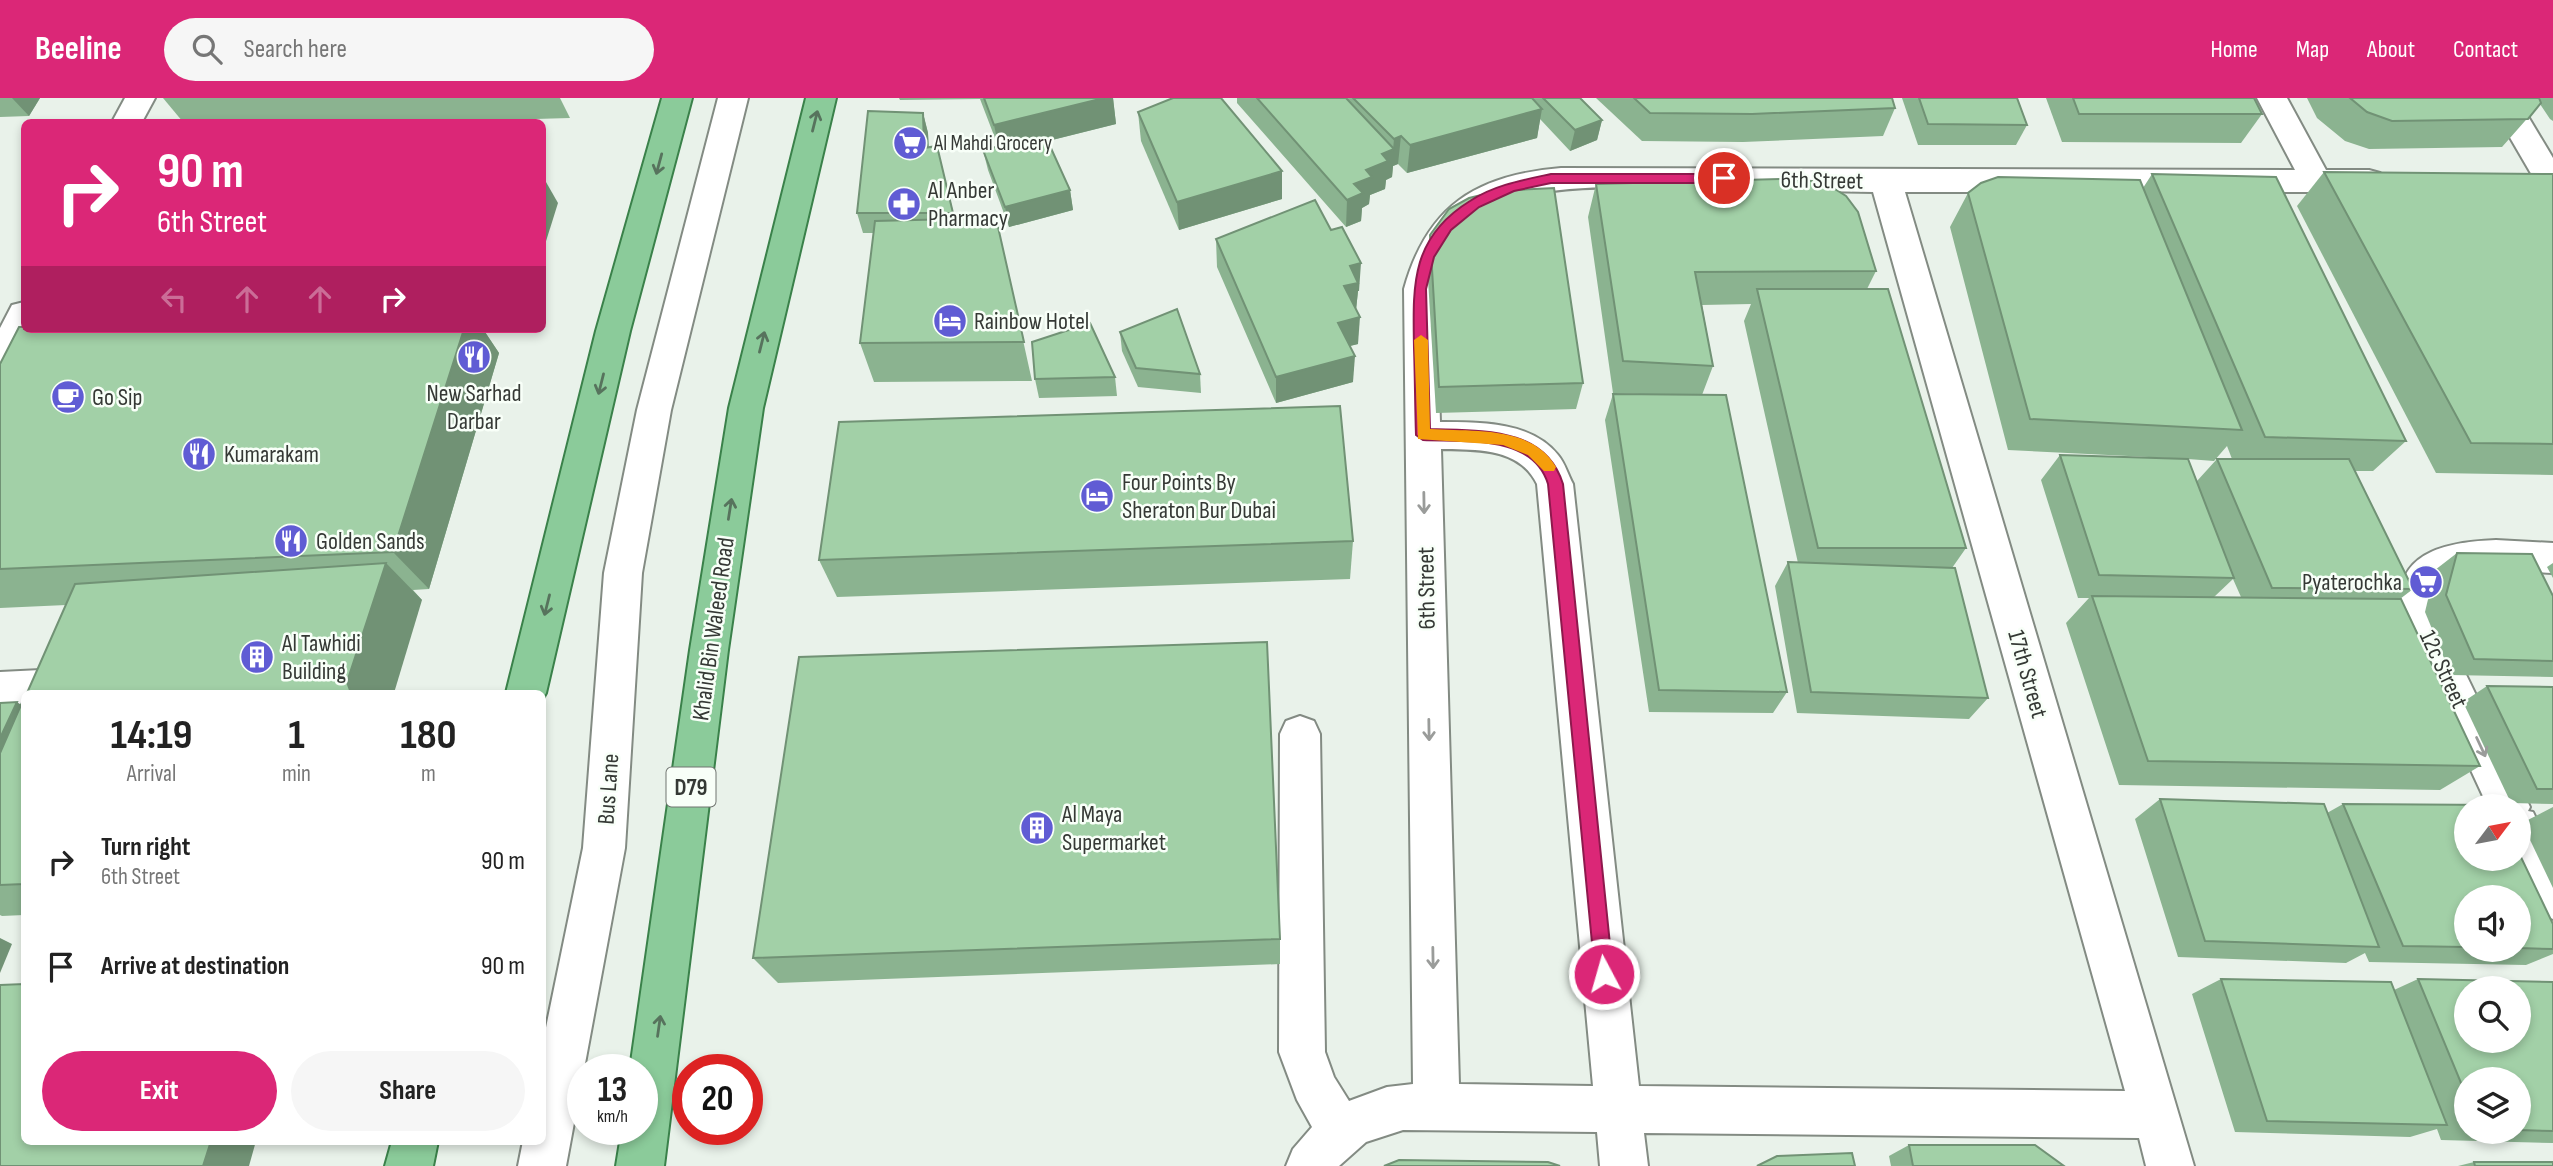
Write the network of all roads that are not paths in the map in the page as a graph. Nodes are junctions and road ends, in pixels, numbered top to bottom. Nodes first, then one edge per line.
1 (140, 98) edge
2 (677, 98) edge
3 (733, 98) edge
4 (821, 98) edge
5 (2272, 98) edge
6 (2502, 98) edge
7 (129, 119) edge
8 (2316, 180) junction
9 (1886, 181) junction
10 (2399, 181) edge
11 (2543, 181) edge
12 (21, 320) edge
13 (40, 359) edge
14 (0, 360) edge
15 (1423, 435) junction
16 (2553, 558) edge
17 (61, 686) edge
18 (0, 689) edge
19 (527, 690) edge
20 (1300, 734) dead end
21 (2503, 794) edge
22 (2531, 853) edge
23 (2553, 899) edge
24 (1436, 1108) junction
25 (1617, 1110) junction
26 (2155, 1115) junction
27 (1342, 1129) junction
28 (414, 1145) edge
29 (409, 1166) edge
30 (542, 1166) edge
31 (640, 1166) edge
32 (1310, 1166) edge
33 (1625, 1166) edge
34 (2170, 1166) edge

1 - 7 street
2 -> 19 main road
3 - 30 street, Bus Lane
31 -> 4 main road, Khalid Bin Waleed Road / D79
5 - 8 street
6 - 11 street
8 - 9 street, 6th Street
8 - 10 street, 6th Street
9 - 15 street, 6th Street
9 - 26 street, 17th Street
12 - 14 street
13 - 14 street
15 -> 24 street, 6th Street
15 - 25 street
16 -> 21 street, 12c Street
17 - 18 street
20 - 27 street
22 - 23 street
24 - 25 street
24 - 27 street
25 - 26 street
25 - 33 street
26 - 34 street, 17th Street
27 - 32 street
28 - 29 main road

